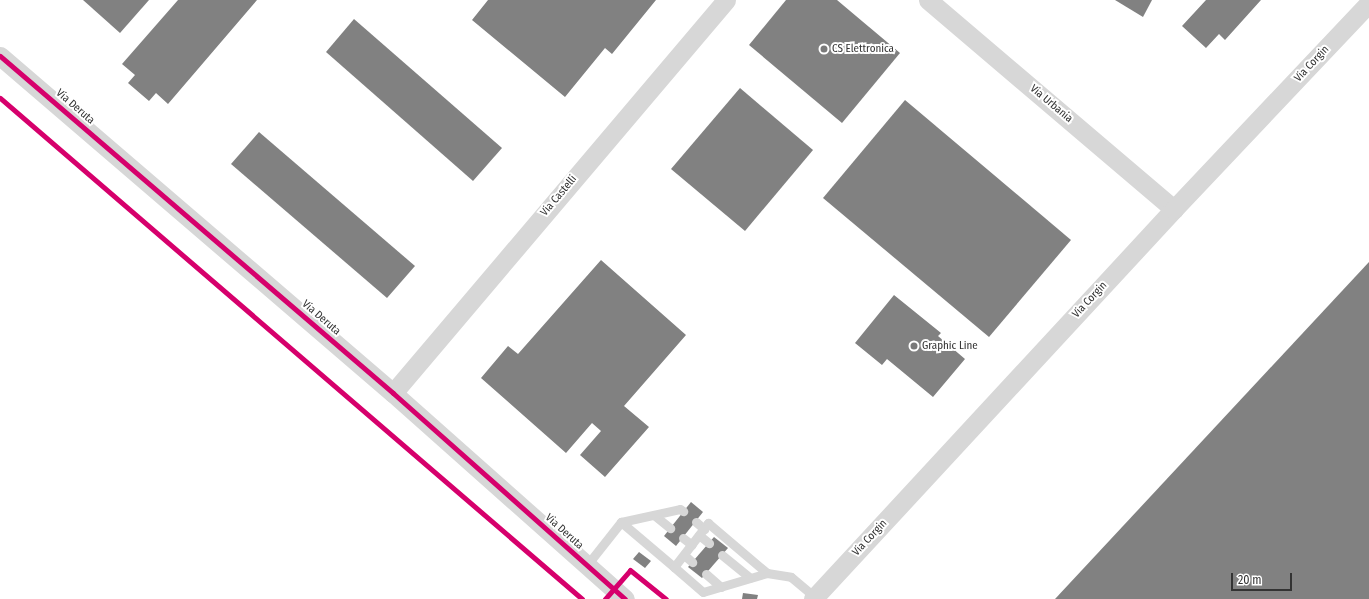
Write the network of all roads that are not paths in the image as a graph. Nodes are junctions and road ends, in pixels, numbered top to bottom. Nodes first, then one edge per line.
1 (726, 0) edge
2 (928, 0) edge
3 (1369, 3) edge
4 (0, 56) edge
5 (1174, 208) junction
6 (393, 393) junction
7 (683, 511) dead end
8 (654, 515) junction
9 (621, 522) junction
10 (696, 522) dead end
11 (670, 528) dead end
12 (702, 532) junction
13 (682, 538) dead end
14 (709, 544) dead end
15 (692, 545) junction
16 (684, 555) junction
17 (722, 555) dead end
18 (692, 562) dead end
19 (587, 565) junction
20 (674, 567) junction
21 (767, 573) junction
22 (706, 574) dead end
23 (750, 578) junction
24 (721, 586) junction
25 (814, 598) edge
26 (625, 599) edge

1 - 6 street, Via Castelli
2 - 5 street, Via Urbania
3 - 5 street, Via Corgin
4 - 6 street, Via Deruta
5 - 25 street, Via Corgin
6 - 19 street, Via Deruta
7 - 8 lane
8 - 9 lane
8 - 11 lane
9 - 19 lane
9 - 20 lane
10 - 12 lane
12 - 14 lane
12 - 15 lane
12 - 21 lane
13 - 15 lane
15 - 16 lane
16 - 18 lane
16 - 20 lane
17 - 23 lane
19 - 26 street, Via Deruta
20 - 24 lane
21 - 23 lane
21 - 25 lane
22 - 24 lane
23 - 24 lane

